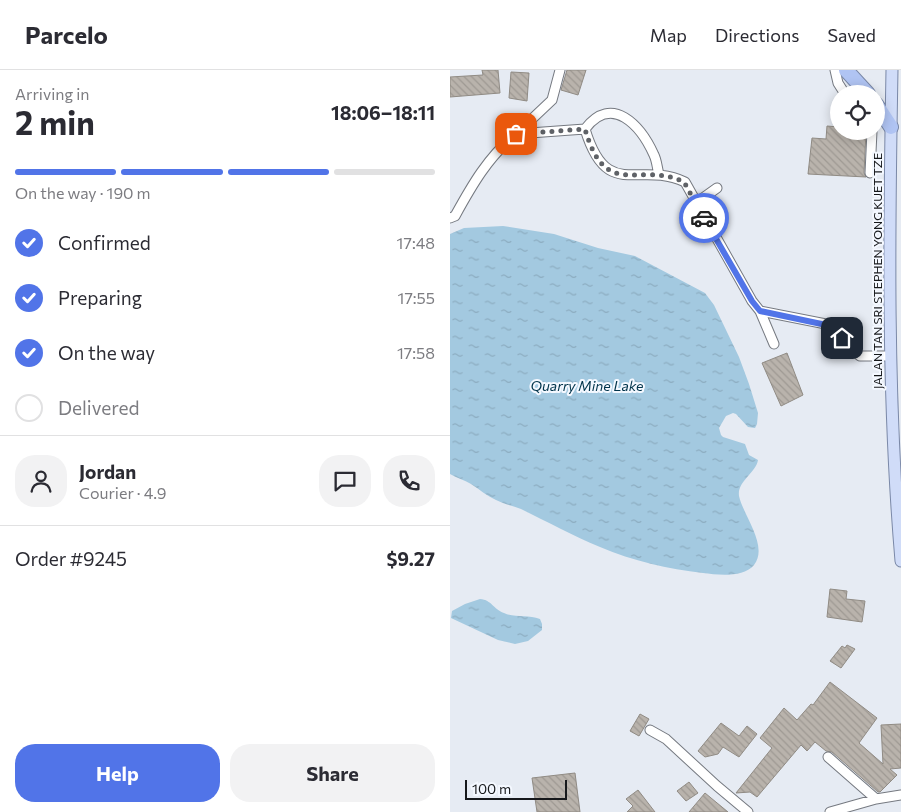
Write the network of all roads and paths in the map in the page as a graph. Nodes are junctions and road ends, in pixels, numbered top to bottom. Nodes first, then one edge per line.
1 (560, 70) edge
2 (835, 70) edge
3 (846, 70) edge
4 (892, 70) edge
5 (839, 85) edge
6 (860, 85) edge
7 (885, 118) edge
8 (891, 127) junction
9 (585, 129) junction
10 (516, 134) junction
11 (872, 140) edge
12 (870, 173) dead end
13 (658, 174) junction
14 (717, 188) dead end
15 (696, 203) junction
16 (450, 218) edge
17 (760, 311) junction
18 (774, 344) dead end
19 (890, 356) junction
20 (901, 561) edge
21 (650, 730) dead end
22 (828, 757) dead end
23 (901, 795) edge
24 (876, 799) junction
25 (748, 812) edge
26 (830, 812) edge

1 - 10 street
2 - 5 street
3 - 6 highway
4 - 8 main road, JALAN TAN SRI STEPHEN YONG KUET TZE
7 - 8 highway
8 - 19 main road, JALAN TAN SRI STEPHEN YONG KUET TZE
9 - 10 street
9 - 13 street
9 - 13 street
10 - 16 street
11 - 12 street
13 - 15 street
14 - 15 street
15 - 17 street
17 - 18 street
17 - 19 street
19 - 20 main road, JALAN TAN SRI STEPHEN YONG KUET TZE
21 - 25 street
22 - 24 street
23 - 24 street
24 - 26 street

